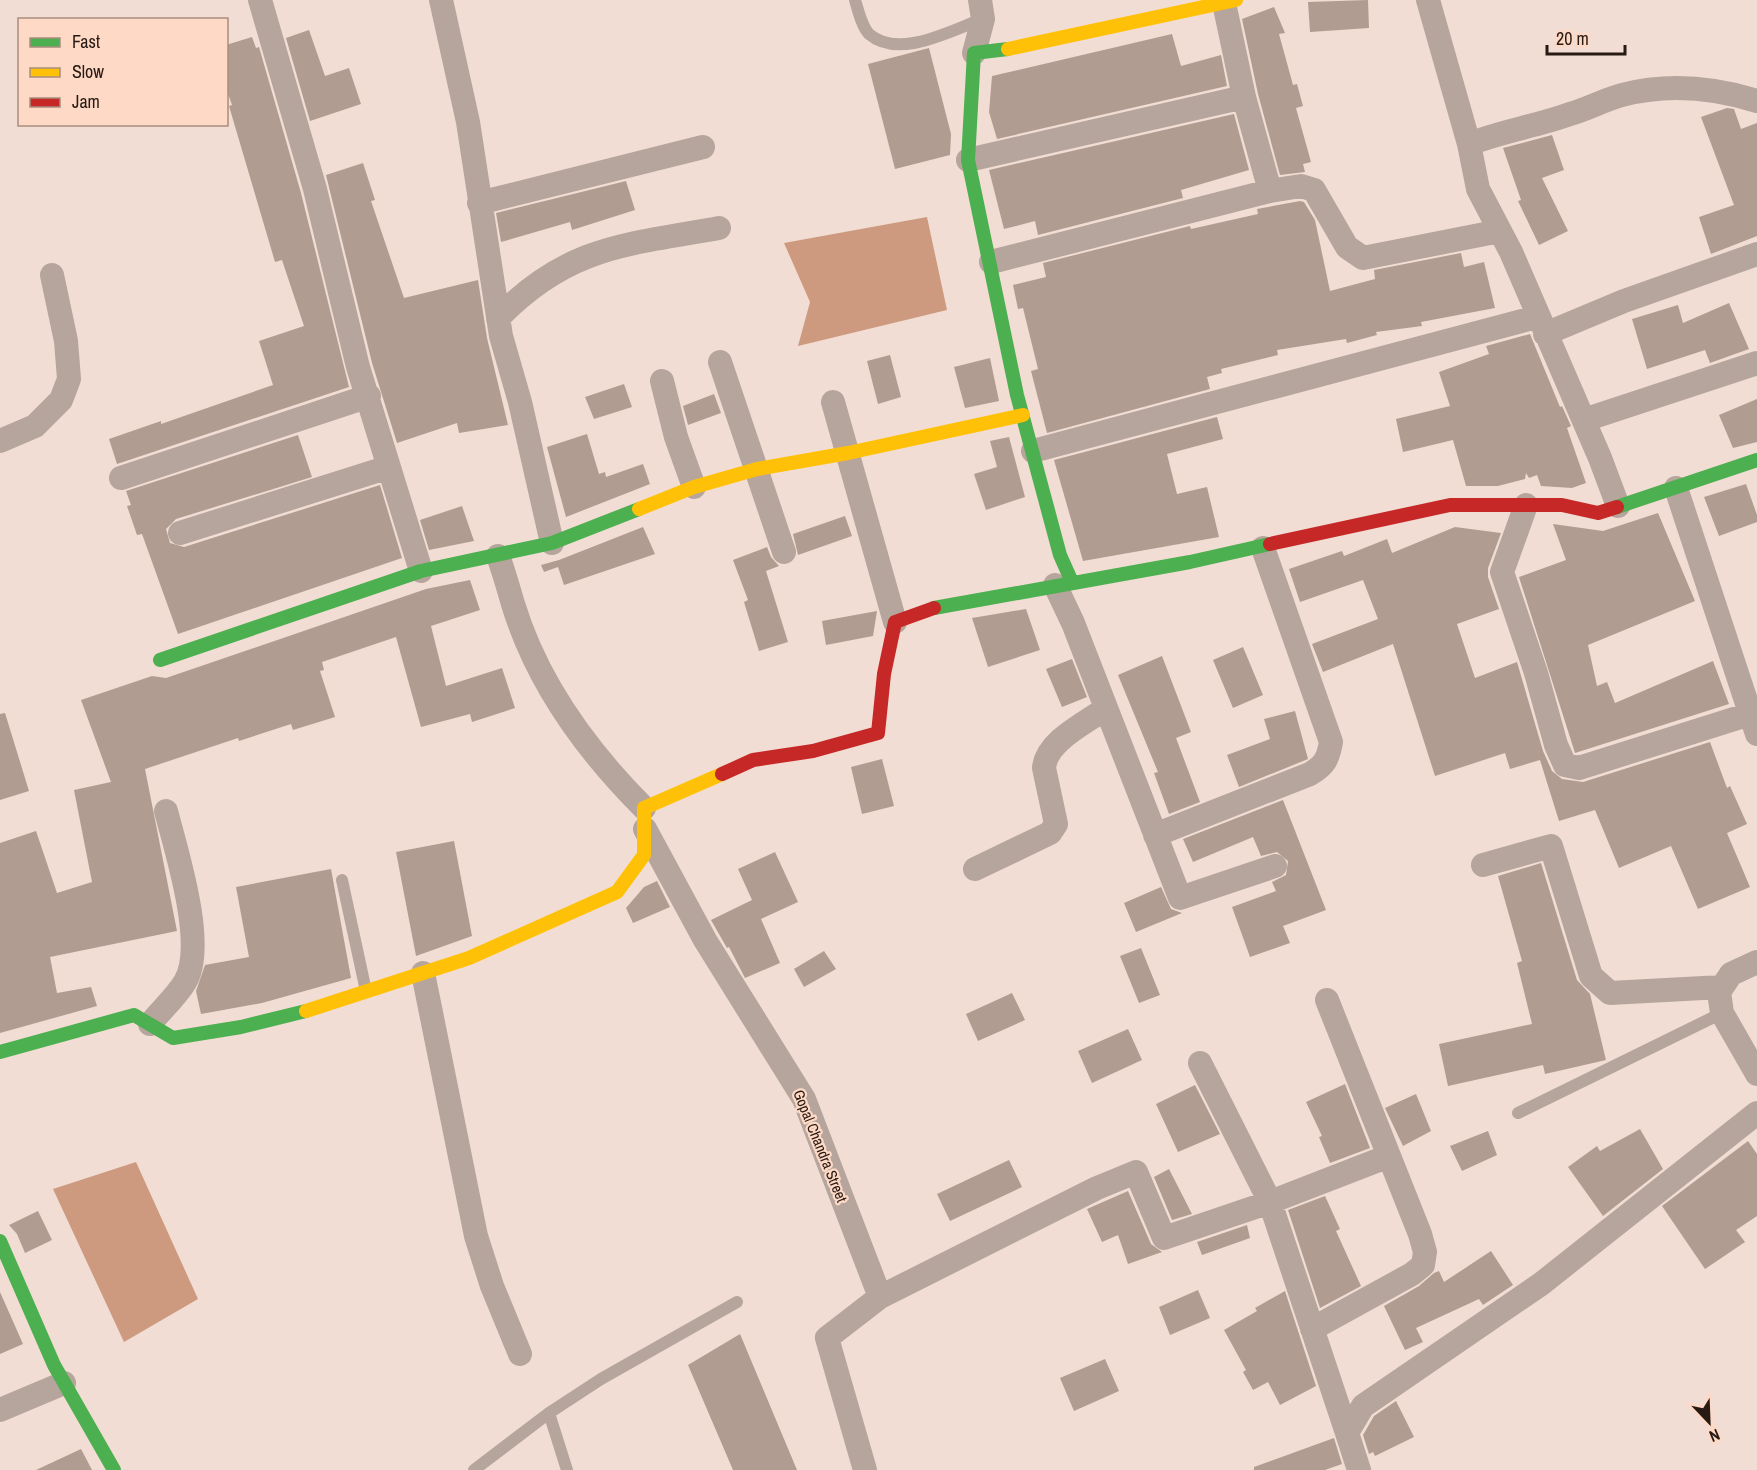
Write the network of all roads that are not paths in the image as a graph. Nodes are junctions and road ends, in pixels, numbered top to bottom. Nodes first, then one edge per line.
1 (260, 0) edge
2 (441, 0) edge
3 (855, 0) edge
4 (1428, 0) edge
5 (1230, 1) edge
6 (981, 10) edge
7 (974, 53) junction
8 (1244, 98) junction
9 (1757, 101) edge
10 (1469, 144) junction
11 (703, 147) dead end
12 (968, 160) junction
13 (1270, 191) junction
14 (479, 204) junction
15 (719, 228) dead end
16 (1500, 231) junction
17 (1757, 254) edge
18 (991, 262) junction
19 (52, 275) dead end
20 (498, 318) junction
21 (1541, 325) junction
22 (720, 362) dead end
23 (1757, 363) edge
24 (662, 381) dead end
25 (369, 396) junction
26 (833, 402) dead end
27 (1023, 415) junction
28 (1584, 420) junction
29 (0, 441) edge
30 (1033, 451) junction
31 (848, 453) junction
32 (1757, 460) edge
33 (389, 467) junction
34 (757, 469) junction
35 (121, 478) dead end
36 (694, 487) junction
37 (1676, 488) junction
38 (1526, 505) junction
39 (1618, 506) junction
40 (180, 533) dead end
41 (552, 543) junction
42 (1263, 548) junction
43 (784, 552) dead end
44 (498, 556) junction
45 (422, 571) junction
46 (1063, 584) junction
47 (895, 622) junction
48 (160, 660) dead end
49 (1106, 708) junction
50 (1754, 724) edge
51 (166, 811) dead end
52 (644, 818) junction
53 (1155, 835) junction
54 (1275, 866) dead end
55 (1482, 866) dead end
56 (975, 869) dead end
57 (342, 880) dead end
58 (1757, 962) edge
59 (423, 973) junction
60 (1722, 987) junction
61 (366, 992) junction
62 (1327, 999) dead end
63 (1722, 1013) junction
64 (150, 1024) junction
65 (0, 1052) edge
66 (1200, 1063) dead end
67 (1757, 1074) edge
68 (1518, 1113) dead end
69 (1757, 1113) edge
70 (1389, 1156) junction
71 (1270, 1202) junction
72 (0, 1241) edge
73 (879, 1297) junction
74 (737, 1302) dead end
75 (1312, 1329) junction
76 (520, 1353) dead end
77 (64, 1383) junction
78 (0, 1410) edge
79 (549, 1413) junction
80 (1347, 1433) junction
81 (114, 1470) edge
82 (474, 1470) edge
83 (567, 1470) edge
84 (865, 1470) edge
85 (1359, 1470) edge

1 - 25 street
2 - 14 street
3 - 6 lane
4 - 10 street
5 - 7 street
5 - 8 street
6 - 7 street
7 - 12 street
8 - 12 street
8 - 13 street
9 - 10 street
10 - 16 street
11 - 14 street
12 - 18 street
13 - 16 street
13 - 18 street
14 - 20 street
15 - 20 street
16 - 21 street
17 - 21 street
18 - 27 street
19 - 29 street
20 - 41 street
21 - 28 street
21 - 30 street
22 - 34 street
23 - 28 street
24 - 36 street
25 - 33 street
25 - 35 street
26 - 31 street
27 - 30 street
27 - 31 street
28 - 39 street
30 - 46 street
31 - 34 street
31 - 47 street
32 - 37 street
33 - 40 street
33 - 45 street
34 - 36 street
34 - 43 street
36 - 41 street
37 - 39 street
37 - 50 street
38 - 39 street
38 - 42 street
38 - 50 street
41 - 44 street
42 - 46 street
42 - 53 street
44 - 45 street
44 - 52 street, Gopal Chandra Street
45 - 48 street
46 - 47 street
46 - 49 street
47 - 52 street
49 - 53 street
49 - 56 street
51 - 64 street
52 - 59 street
52 - 73 street, Gopal Chandra Street
53 - 54 street
55 - 60 street
57 - 61 lane
58 - 60 street
59 - 61 street
59 - 76 street
60 - 63 street
61 - 64 street
62 - 70 street
63 - 67 street
63 - 68 lane
64 - 65 street
66 - 71 street
69 - 80 street
70 - 71 street
70 - 75 street
71 - 73 street
71 - 75 street
72 - 77 street
73 - 84 street
74 - 79 lane
75 - 80 street
77 - 78 street
77 - 81 street
79 - 82 lane
79 - 83 lane
80 - 85 street

